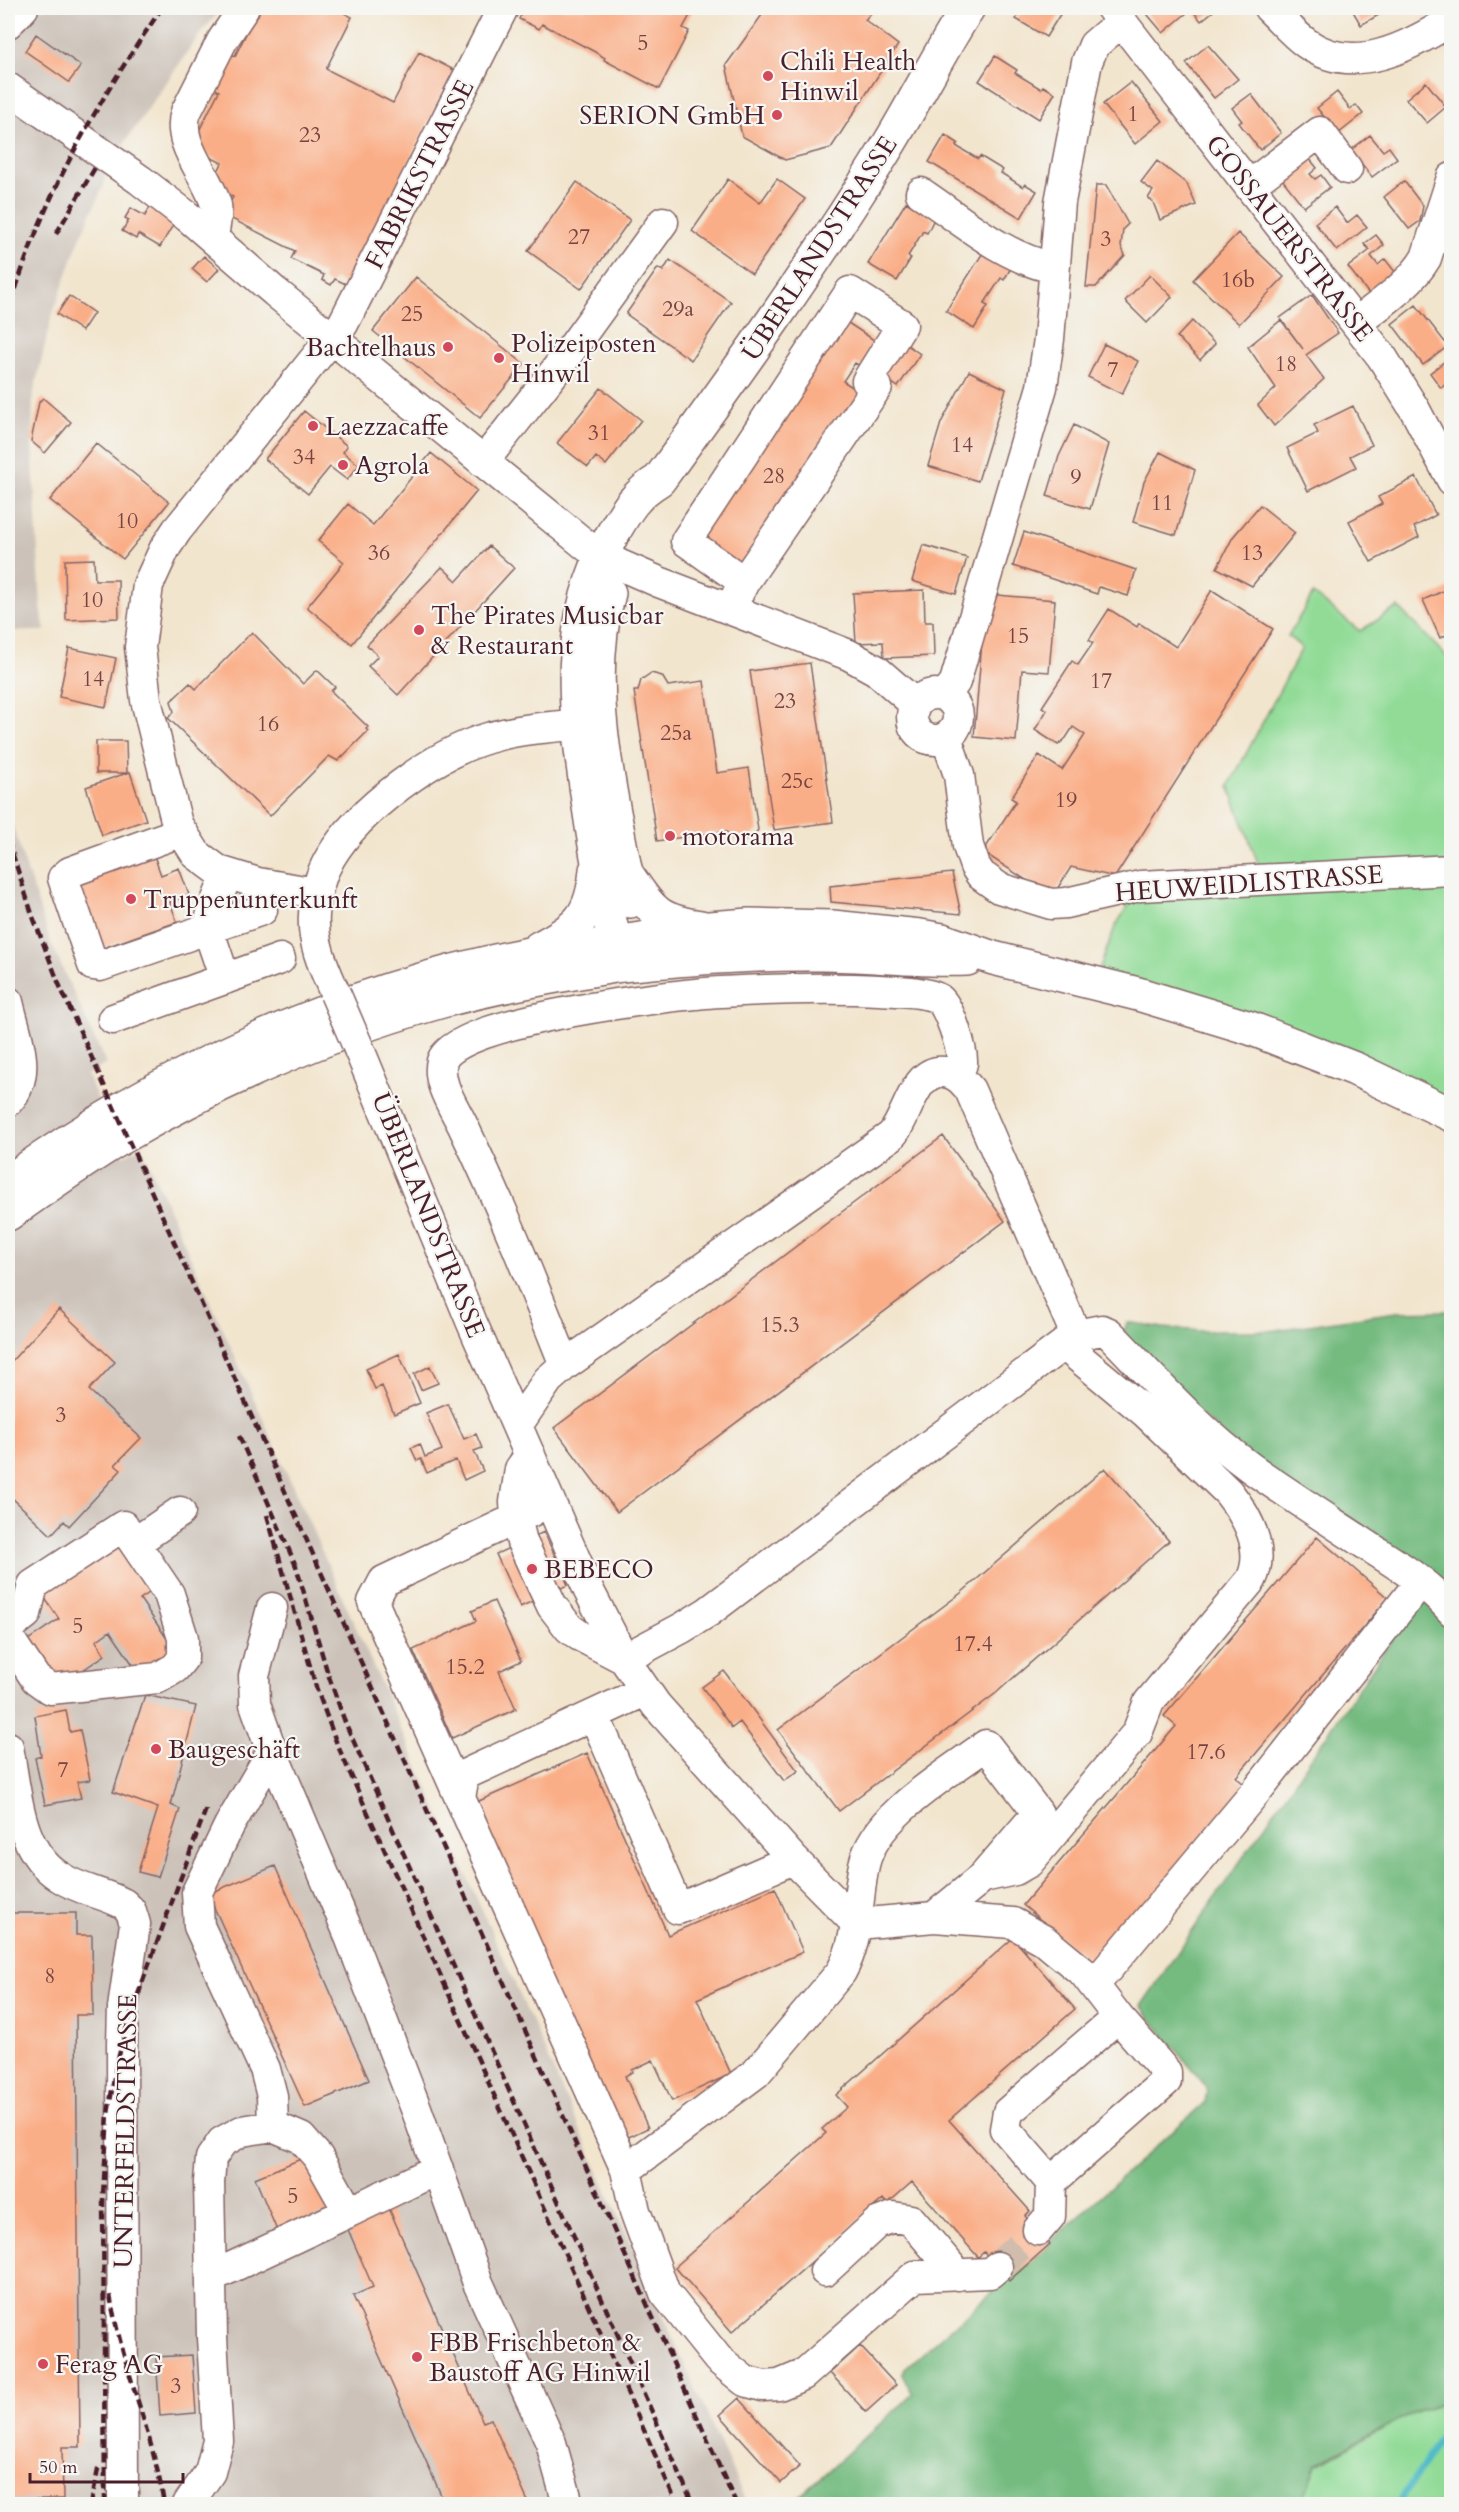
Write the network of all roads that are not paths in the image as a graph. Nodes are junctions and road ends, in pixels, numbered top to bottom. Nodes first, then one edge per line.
1 (23, 8) edge
2 (244, 8) edge
3 (503, 8) edge
4 (968, 8) edge
5 (1269, 8) edge
6 (1117, 14) edge
7 (1452, 20) edge
8 (8, 23) edge
9 (8, 88) edge
10 (1347, 169) dead end
11 (1452, 178) edge
12 (1249, 186) junction
13 (921, 193) dead end
14 (663, 222) dead end
15 (213, 238) junction
16 (1054, 268) junction
17 (1356, 324) junction
18 (332, 339) junction
19 (483, 462) junction
20 (1452, 480) edge
21 (611, 560) junction
22 (744, 582) junction
23 (730, 609) junction
24 (945, 696) junction
25 (590, 724) junction
26 (919, 731) junction
27 (180, 832) junction
28 (612, 868) junction
29 (1452, 870) edge
30 (227, 875) junction
31 (316, 893) junction
32 (262, 910) dead end
33 (709, 928) junction
34 (208, 929) junction
35 (621, 950) junction
36 (526, 954) junction
37 (993, 958) junction
38 (280, 959) dead end
39 (225, 979) junction
40 (8, 1002) edge
41 (113, 1019) dead end
42 (957, 1076) junction
43 (8, 1101) edge
44 (1452, 1115) edge
45 (8, 1182) edge
46 (8, 1214) edge
47 (1070, 1340) junction
48 (565, 1365) junction
49 (518, 1424) junction
50 (530, 1455) junction
51 (550, 1502) junction
52 (180, 1512) dead end
53 (516, 1518) junction
54 (136, 1542) junction
55 (1426, 1585) junction
56 (272, 1608) dead end
57 (1452, 1611) edge
58 (8, 1628) edge
59 (8, 1637) edge
60 (624, 1659) junction
61 (645, 1692) junction
62 (594, 1715) junction
63 (8, 1747) edge
64 (272, 1752) junction
65 (460, 1798) junction
66 (793, 1859) junction
67 (982, 1877) junction
68 (934, 1917) junction
69 (857, 1924) junction
70 (1094, 1984) junction
71 (1118, 2017) junction
72 (273, 2126) junction
73 (438, 2169) junction
74 (626, 2170) junction
75 (1051, 2182) junction
76 (349, 2212) junction
77 (1038, 2230) tunnel mouth
78 (997, 2267) tunnel mouth
79 (825, 2271) dead end
80 (958, 2275) junction
81 (211, 2277) junction
82 (123, 2505) edge
83 (188, 2505) edge
84 (568, 2505) edge

1 - 8 street
2 - 15 street
3 - 18 street, FABRIKSTRASSE
4 - 21 main road, ÜBERLANDSTRASSE
5 - 7 street
6 - 12 street, GOSSAUERSTRASSE
6 - 16 street
9 - 15 street
10 - 12 street
11 - 17 street
12 - 17 street, GOSSAUERSTRASSE
13 - 16 street
14 - 19 street
15 - 18 street
16 - 24 street
17 - 20 street, GOSSAUERSTRASSE
18 - 19 street
18 - 27 street, FABRIKSTRASSE
19 - 21 street
21 - 23 street
21 - 25 main road, ÜBERLANDSTRASSE
22 - 22 street
22 - 23 street
23 - 26 street
24 - 26 street
24 - 26 street
25 - 28 main road, ÜBERLANDSTRASSE
25 - 31 street
26 - 29 street, HEUWEIDLISTRASSE
27 - 30 street, FABRIKSTRASSE
27 - 34 street
28 - 33 main road
28 - 35 main road, ÜBERLANDSTRASSE
28 - 36 main road
30 - 31 street, FABRIKSTRASSE
30 - 34 street
31 - 49 street, ÜBERLANDSTRASSE, bridge
32 - 34 street
33 - 35 main road
33 - 37 main road
34 - 39 street
35 - 36 main road
35 - 37 main road
35 - 46 main road
36 - 45 main road
37 - 44 main road
38 - 39 street
39 - 41 street
40 - 43 street
42 - 47 street
42 - 48 street
42 - 48 street
47 - 55 street
47 - 60 street
47 - 67 street
48 - 49 street
49 - 50 street, ÜBERLANDSTRASSE
50 - 51 street, ÜBERLANDSTRASSE
50 - 53 street
51 - 53 street
51 - 60 street, ÜBERLANDSTRASSE
52 - 54 street
53 - 60 street
53 - 65 street
54 - 58 street
54 - 59 street
55 - 57 street
55 - 70 street
56 - 64 street
60 - 61 street, ÜBERLANDSTRASSE
61 - 62 street
61 - 66 street, ÜBERLANDSTRASSE
62 - 65 street
62 - 66 street
63 - 82 street, UNTERFELDSTRASSE
64 - 72 street
64 - 73 street
65 - 74 street
66 - 69 street, ÜBERLANDSTRASSE
67 - 68 street
67 - 69 street
68 - 69 street
68 - 70 street
69 - 74 street
70 - 71 street
71 - 75 street
71 - 75 street
72 - 76 street
72 - 81 street
73 - 76 street
73 - 84 street
74 - 80 street
75 - 77 street
76 - 81 street
78 - 80 street
79 - 80 street
81 - 83 street

